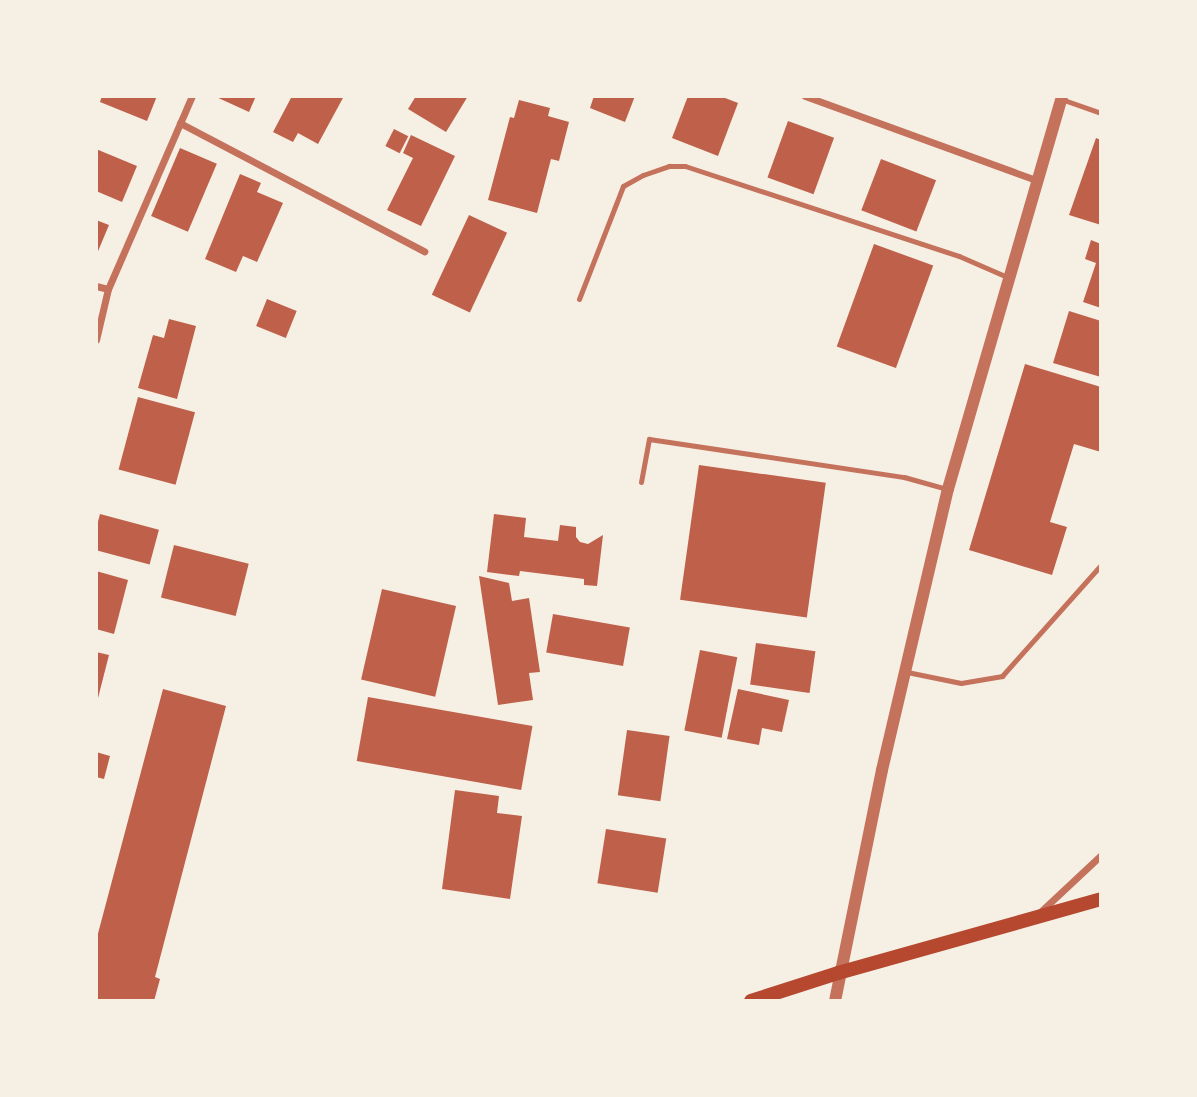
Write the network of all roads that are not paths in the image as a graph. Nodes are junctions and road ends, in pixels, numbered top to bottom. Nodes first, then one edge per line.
1 (192, 96) edge
2 (804, 96) edge
3 (1062, 98) edge
4 (1101, 113) edge
5 (180, 123) junction
6 (1039, 182) junction
7 (424, 251) dead end
8 (1011, 279) junction
9 (96, 286) edge
10 (107, 289) junction
11 (579, 299) dead end
12 (96, 340) edge
13 (641, 482) dead end
14 (948, 489) junction
15 (1101, 565) edge
16 (904, 672) junction
17 (1101, 855) edge
18 (1101, 899) edge
19 (1035, 917) junction
20 (838, 973) junction
21 (751, 1001) edge
22 (835, 1001) edge

1 - 5 street
2 - 6 street
3 - 4 lane
3 - 6 street
5 - 7 street
5 - 10 street
6 - 8 street
8 - 11 lane
8 - 14 street
9 - 10 street
10 - 12 street
13 - 14 lane
14 - 16 street
15 - 16 lane
16 - 20 street
17 - 19 street
18 - 19 main road
19 - 20 main road
20 - 21 main road
20 - 22 street

